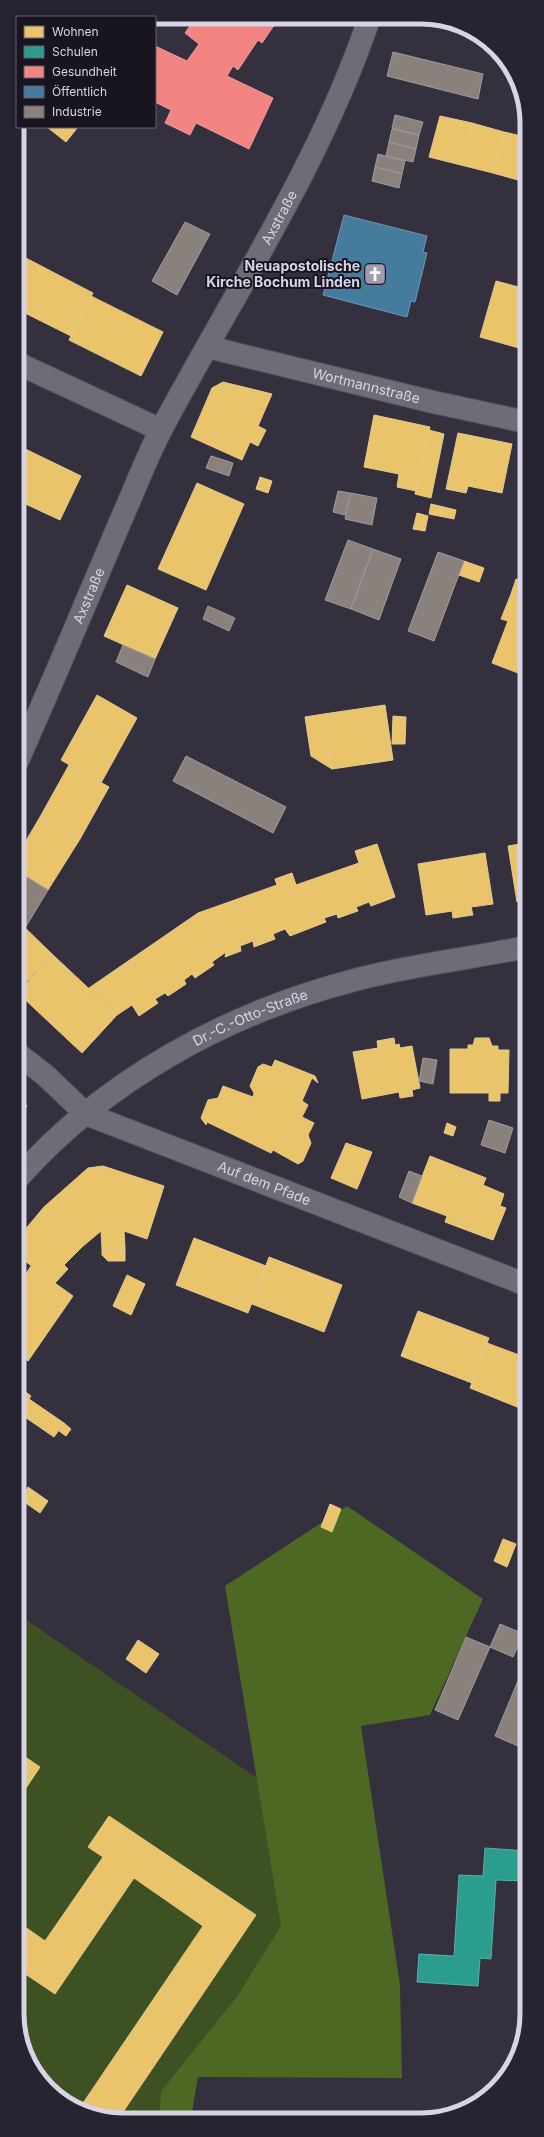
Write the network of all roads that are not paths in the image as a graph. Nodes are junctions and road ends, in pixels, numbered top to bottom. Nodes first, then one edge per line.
1 (367, 24) edge
2 (208, 347) junction
3 (24, 366) edge
4 (520, 421) edge
5 (161, 430) junction
6 (24, 748) edge
7 (520, 948) edge
8 (24, 1059) edge
9 (86, 1114) junction
10 (24, 1172) edge
11 (520, 1283) edge

1 - 2 street, Axstraße
2 - 4 street, Wortmannstraße
2 - 5 street, Axstraße
3 - 5 street
5 - 6 street, Axstraße
7 - 9 street, Dr.-C.-Otto-Straße
8 - 9 street, Auf dem Pfade
9 - 10 street, Dr.-C.-Otto-Straße
9 - 11 street, Auf dem Pfade

